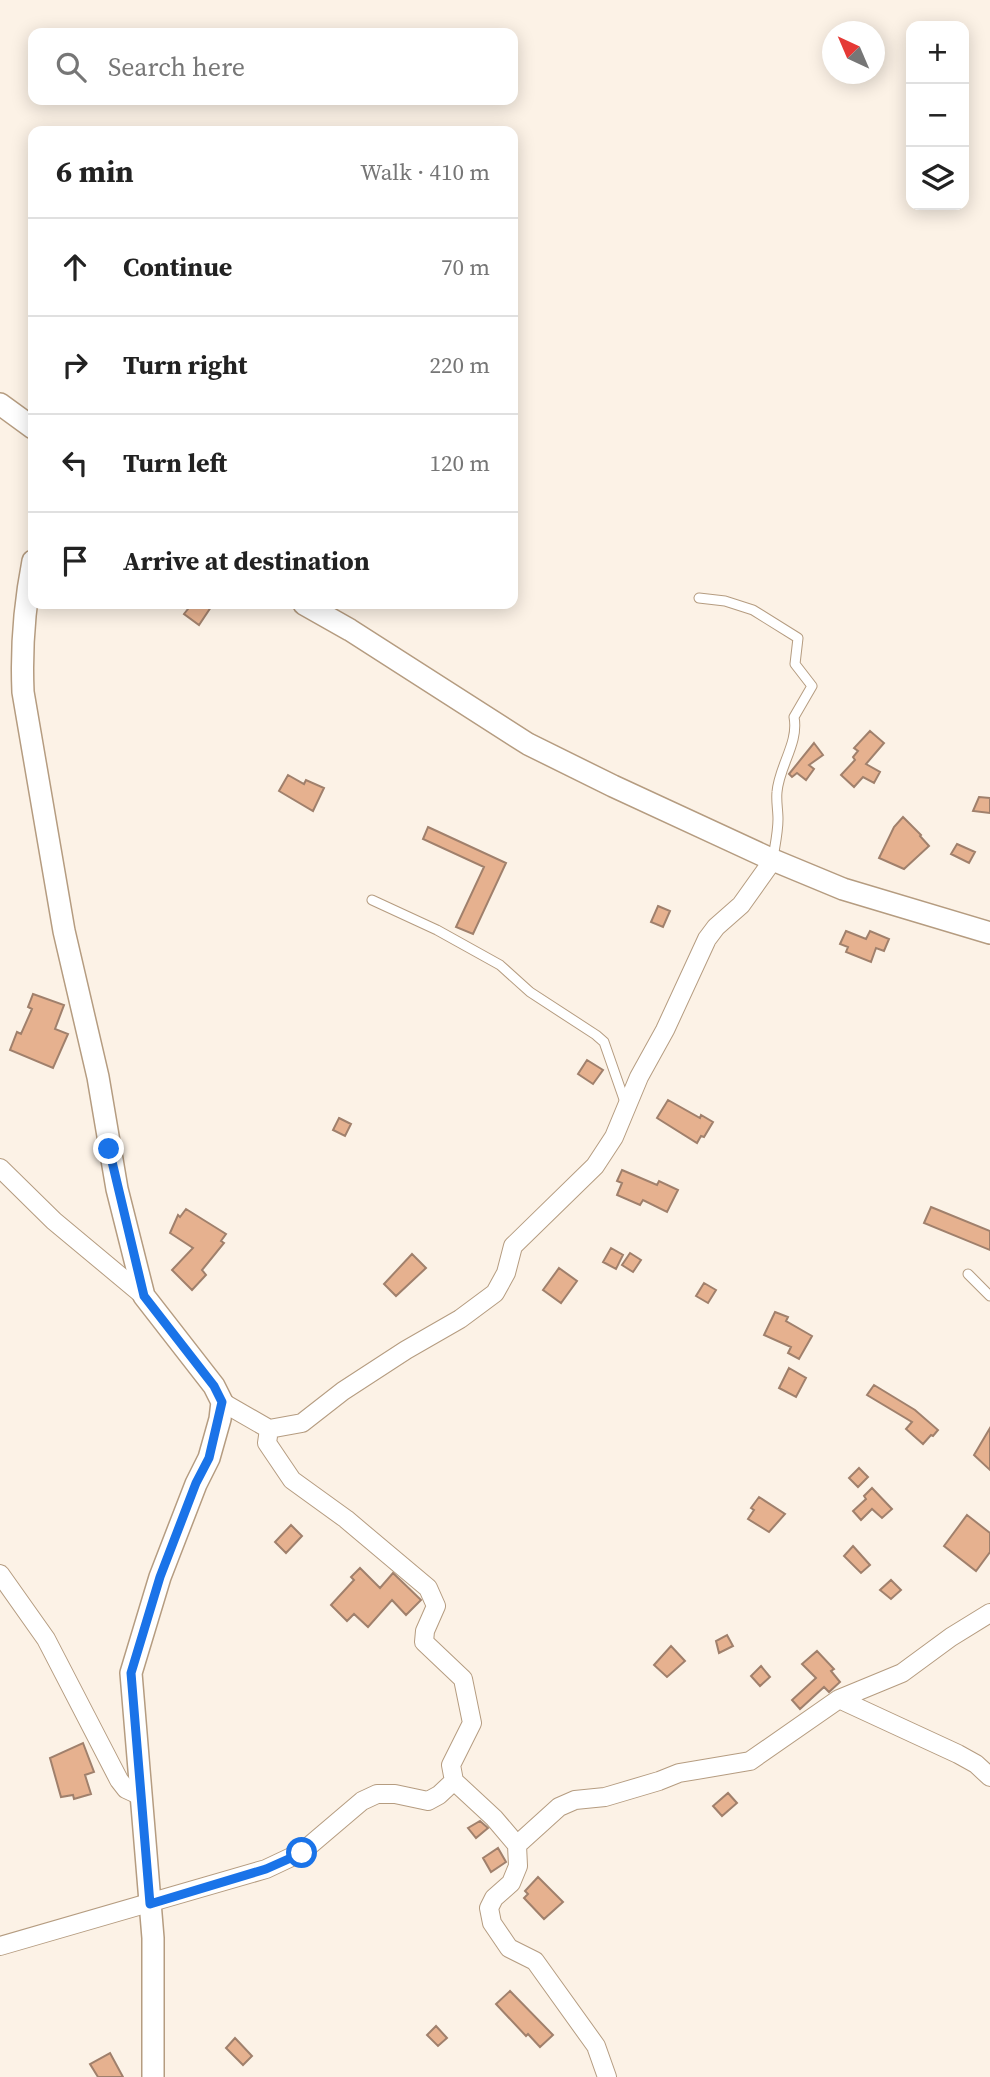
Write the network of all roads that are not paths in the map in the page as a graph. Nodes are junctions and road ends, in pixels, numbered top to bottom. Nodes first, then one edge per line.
1 (0, 404) edge
2 (28, 424) edge
3 (28, 587) edge
4 (699, 598) dead end
5 (313, 609) edge
6 (773, 860) junction
7 (372, 900) dead end
8 (990, 933) edge
9 (626, 1105) junction
10 (0, 1168) edge
11 (968, 1274) dead end
12 (144, 1296) junction
13 (990, 1296) edge
14 (222, 1402) junction
15 (269, 1429) junction
16 (0, 1574) edge
17 (990, 1613) edge
18 (839, 1699) junction
19 (990, 1777) edge
20 (454, 1781) junction
21 (141, 1796) junction
22 (517, 1845) junction
23 (150, 1904) junction
24 (0, 1946) edge
25 (153, 2077) edge
26 (607, 2077) edge

1 - 2 street
3 - 12 street
4 - 6 lane
5 - 6 street
6 - 8 street
6 - 9 street
7 - 9 lane
9 - 15 street
10 - 12 street
11 - 13 lane
12 - 14 street
14 - 15 street
14 - 21 street
15 - 20 street
16 - 21 street
17 - 18 street
18 - 19 street
18 - 22 street
20 - 22 street
20 - 23 street
21 - 23 street
22 - 26 street
23 - 24 street
23 - 25 street

